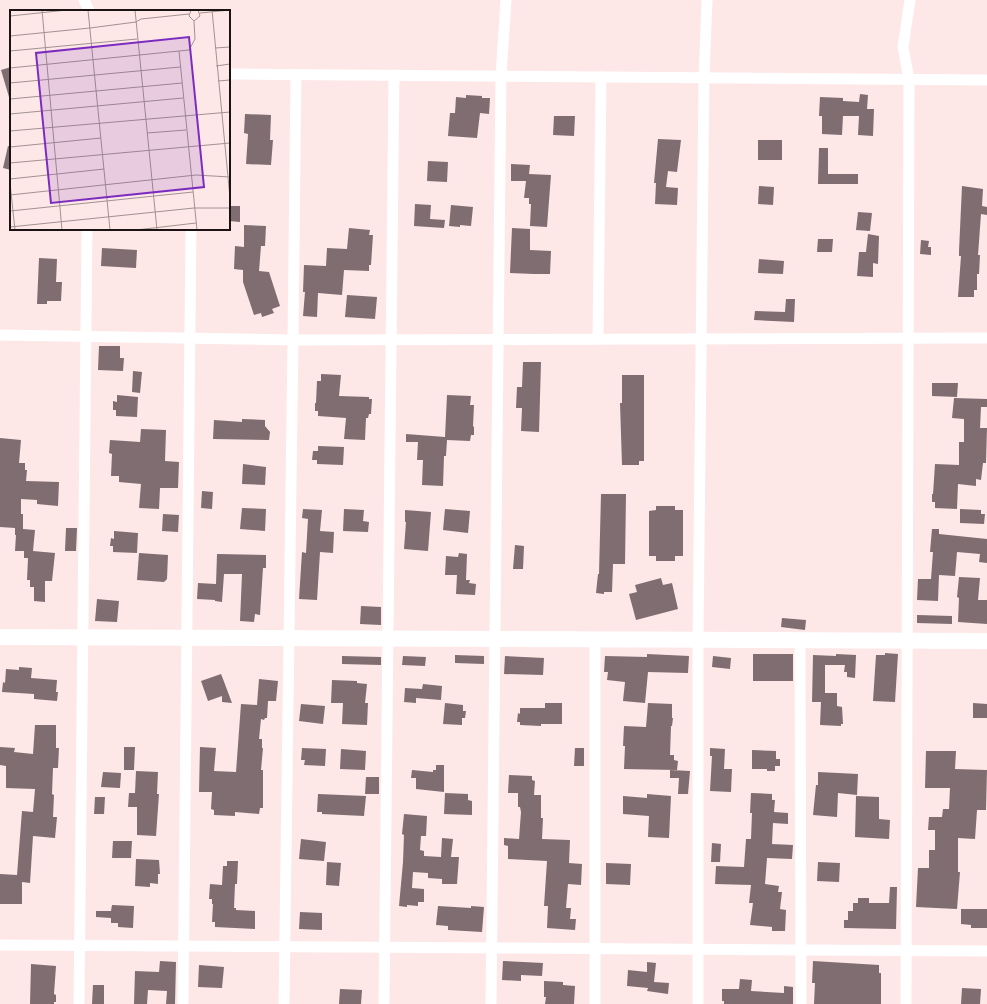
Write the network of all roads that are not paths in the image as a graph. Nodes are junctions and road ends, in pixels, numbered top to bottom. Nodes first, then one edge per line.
1 (84, 0) edge
2 (506, 0) edge
3 (707, 0) edge
4 (910, 0) edge
5 (89, 10) edge
6 (230, 74) edge
7 (296, 74) junction
8 (394, 75) junction
9 (501, 76) junction
10 (601, 77) junction
11 (704, 78) junction
12 (909, 79) junction
13 (987, 80) edge
14 (87, 230) edge
15 (191, 230) edge
16 (0, 335) edge
17 (86, 337) junction
18 (190, 338) junction
19 (701, 338) junction
20 (908, 338) junction
21 (987, 338) edge
22 (391, 339) junction
23 (497, 339) junction
24 (598, 339) junction
25 (293, 340) junction
26 (0, 637) edge
27 (83, 637) junction
28 (187, 637) junction
29 (289, 637) junction
30 (388, 638) junction
31 (494, 638) junction
32 (595, 639) junction
33 (698, 640) junction
34 (800, 640) junction
35 (907, 640) junction
36 (987, 640) edge
37 (0, 945) edge
38 (80, 946) junction
39 (183, 946) junction
40 (284, 947) junction
41 (385, 948) junction
42 (491, 948) junction
43 (595, 949) junction
44 (698, 949) junction
45 (801, 950) junction
46 (906, 950) junction
47 (987, 951) edge
48 (79, 1004) edge
49 (183, 1004) edge
50 (284, 1004) edge
51 (384, 1004) edge
52 (491, 1004) edge
53 (595, 1004) edge
54 (698, 1004) edge
55 (801, 1004) edge
56 (906, 1004) edge

1 - 5 street
2 - 9 street
3 - 11 street
4 - 12 street
6 - 7 street
7 - 8 street
7 - 25 street
8 - 9 street
8 - 22 street
9 - 10 street
9 - 23 street
10 - 11 street
10 - 24 street
11 - 12 street
11 - 19 street
12 - 13 street
12 - 20 street
14 - 17 street
15 - 18 street
16 - 17 street
17 - 18 street
17 - 27 street
18 - 25 street
18 - 28 street
19 - 20 street
19 - 24 street
19 - 33 street
20 - 21 street
20 - 35 street
22 - 23 street
22 - 25 street
22 - 30 street
23 - 24 street
23 - 31 street
25 - 29 street
26 - 27 main road
27 - 28 main road
27 - 38 street
28 - 29 main road
28 - 39 street
29 - 30 main road
29 - 40 street
30 - 31 main road
30 - 41 street
31 - 32 main road
31 - 42 street
32 - 33 main road
32 - 43 street
33 - 34 main road
33 - 44 street
34 - 35 main road
34 - 45 street
35 - 36 main road
35 - 46 street
37 - 38 street
38 - 39 street
38 - 48 street
39 - 40 street
39 - 49 street
40 - 41 street
40 - 50 street
41 - 42 street
41 - 51 street
42 - 43 street
42 - 52 street
43 - 44 street
43 - 53 street
44 - 45 street
44 - 54 street
45 - 46 street
45 - 55 street
46 - 47 street
46 - 56 street

